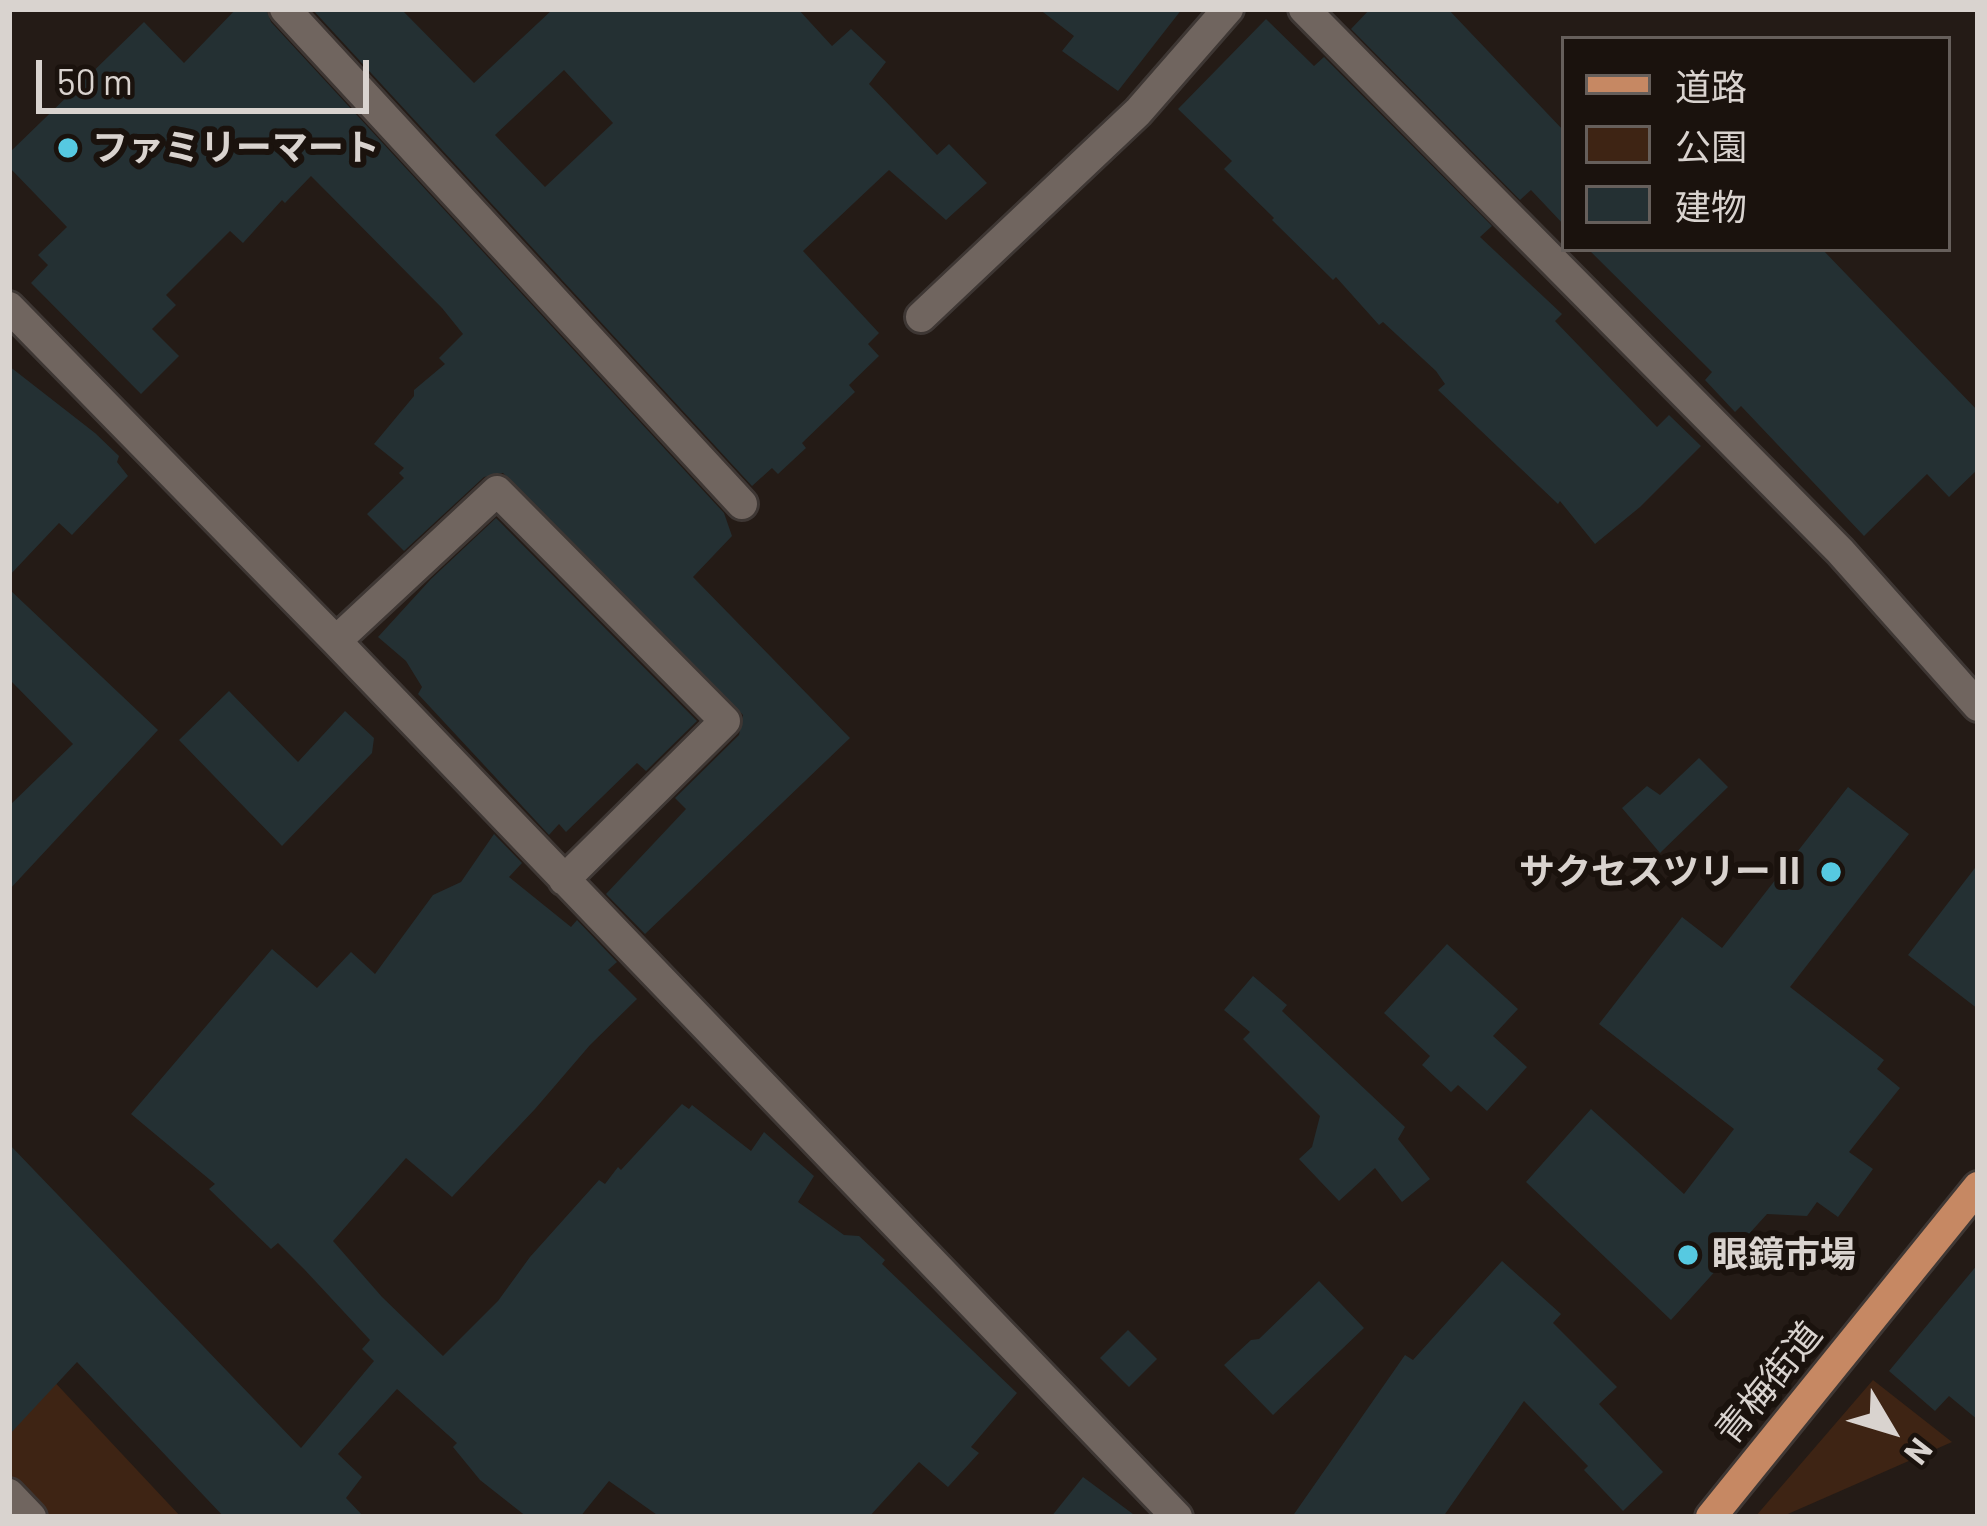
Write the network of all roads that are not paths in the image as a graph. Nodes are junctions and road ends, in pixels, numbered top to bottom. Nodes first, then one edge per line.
1 (285, 9) edge
2 (1228, 9) edge
3 (1304, 9) edge
4 (9, 307) edge
5 (921, 317) dead end
6 (742, 504) dead end
7 (336, 641) junction
8 (1978, 706) edge
9 (564, 880) junction
10 (1978, 1187) edge
11 (9, 1494) edge
12 (31, 1517) edge
13 (1178, 1517) edge
14 (1711, 1517) edge

1 - 6 street
2 - 5 street
3 - 8 street
4 - 7 street
7 - 9 street
7 - 9 street
9 - 13 street
10 - 14 main road, 青梅街道
11 - 12 street

